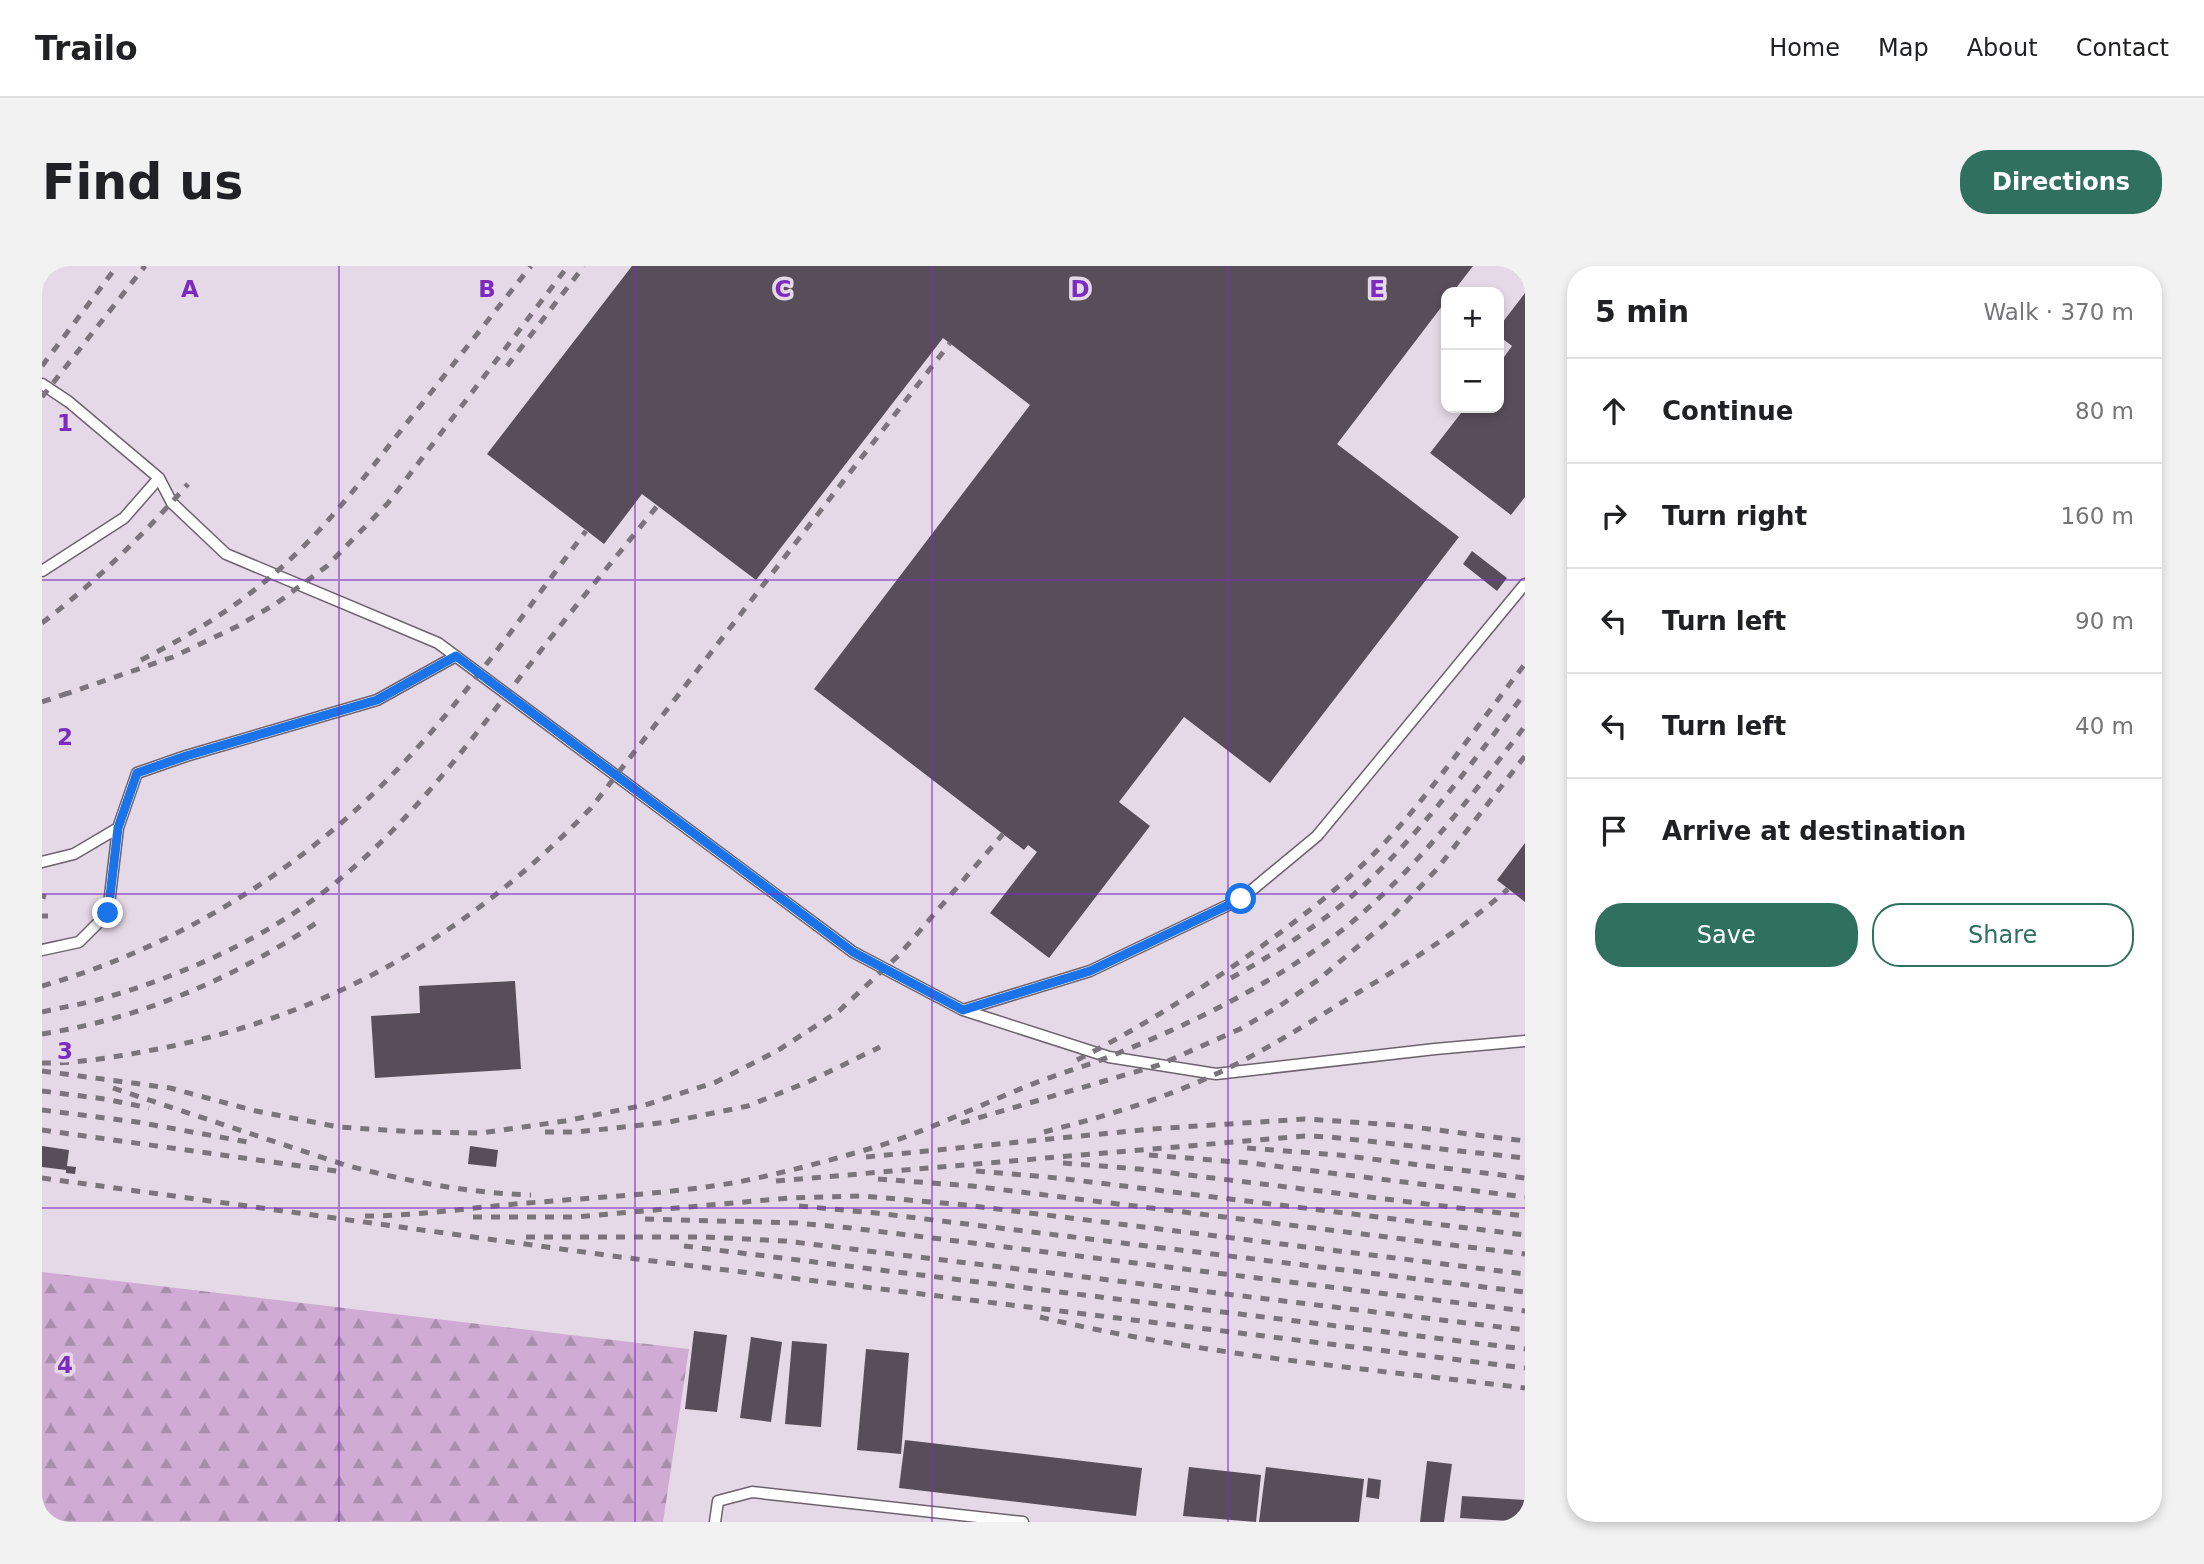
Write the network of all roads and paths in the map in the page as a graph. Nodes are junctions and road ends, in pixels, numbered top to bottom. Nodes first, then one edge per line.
1 (42, 384) edge
2 (159, 478) junction
3 (42, 571) edge
4 (1525, 584) edge
5 (456, 656) junction
6 (118, 828) junction
7 (42, 862) edge
8 (42, 950) edge
9 (963, 1010) junction
10 (1525, 1041) edge
11 (715, 1522) edge
12 (1023, 1522) edge

1 - 2 lane
2 - 3 lane
2 - 5 lane
4 - 9 lane
5 - 6 lane
5 - 9 lane
6 - 7 lane
6 - 8 lane
9 - 10 lane
11 - 12 lane

